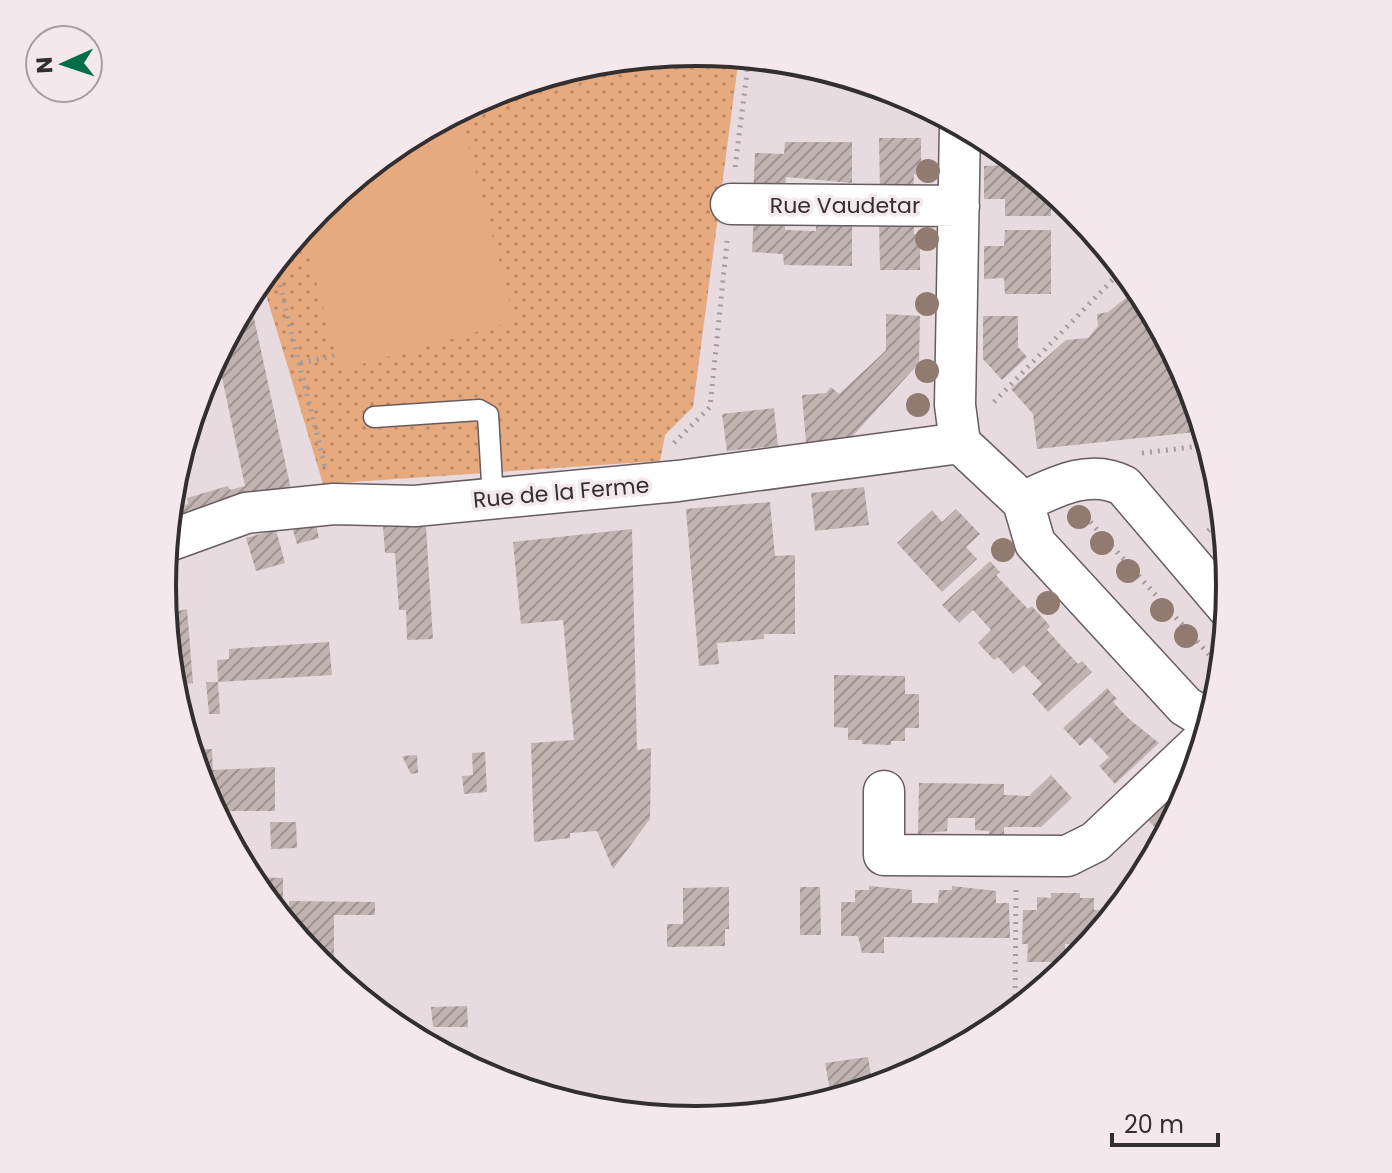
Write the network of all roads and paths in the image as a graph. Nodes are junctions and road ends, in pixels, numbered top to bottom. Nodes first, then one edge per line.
1 (748, 69) edge
2 (960, 138) edge
3 (731, 204) junction
4 (959, 206) junction
5 (278, 277) edge
6 (1115, 278) edge
7 (336, 355) dead end
8 (301, 363) junction
9 (374, 417) dead end
10 (958, 424) junction
11 (678, 481) junction
12 (1070, 481) junction
13 (493, 499) junction
14 (1023, 502) junction
15 (334, 504) junction
16 (178, 538) edge
17 (1216, 594) edge
18 (1211, 657) edge
19 (1199, 720) edge
20 (1197, 726) edge
21 (884, 791) dead end
22 (1017, 857) junction
23 (1018, 995) edge

1 - 3 path
2 - 4 street
3 - 4 street, Rue Vaudetar
3 - 11 path
4 - 10 street
5 - 8 path
6 - 10 path
7 - 8 path
8 - 15 path
9 - 13 lane
10 - 11 street, Rue de la Ferme
10 - 14 street
11 - 13 street, Rue de la Ferme
12 - 14 street
12 - 17 street
12 - 18 path
13 - 15 street, Rue de la Ferme
14 - 19 street
15 - 16 street, Rue de la Ferme
20 - 22 street
21 - 22 street
22 - 23 path

